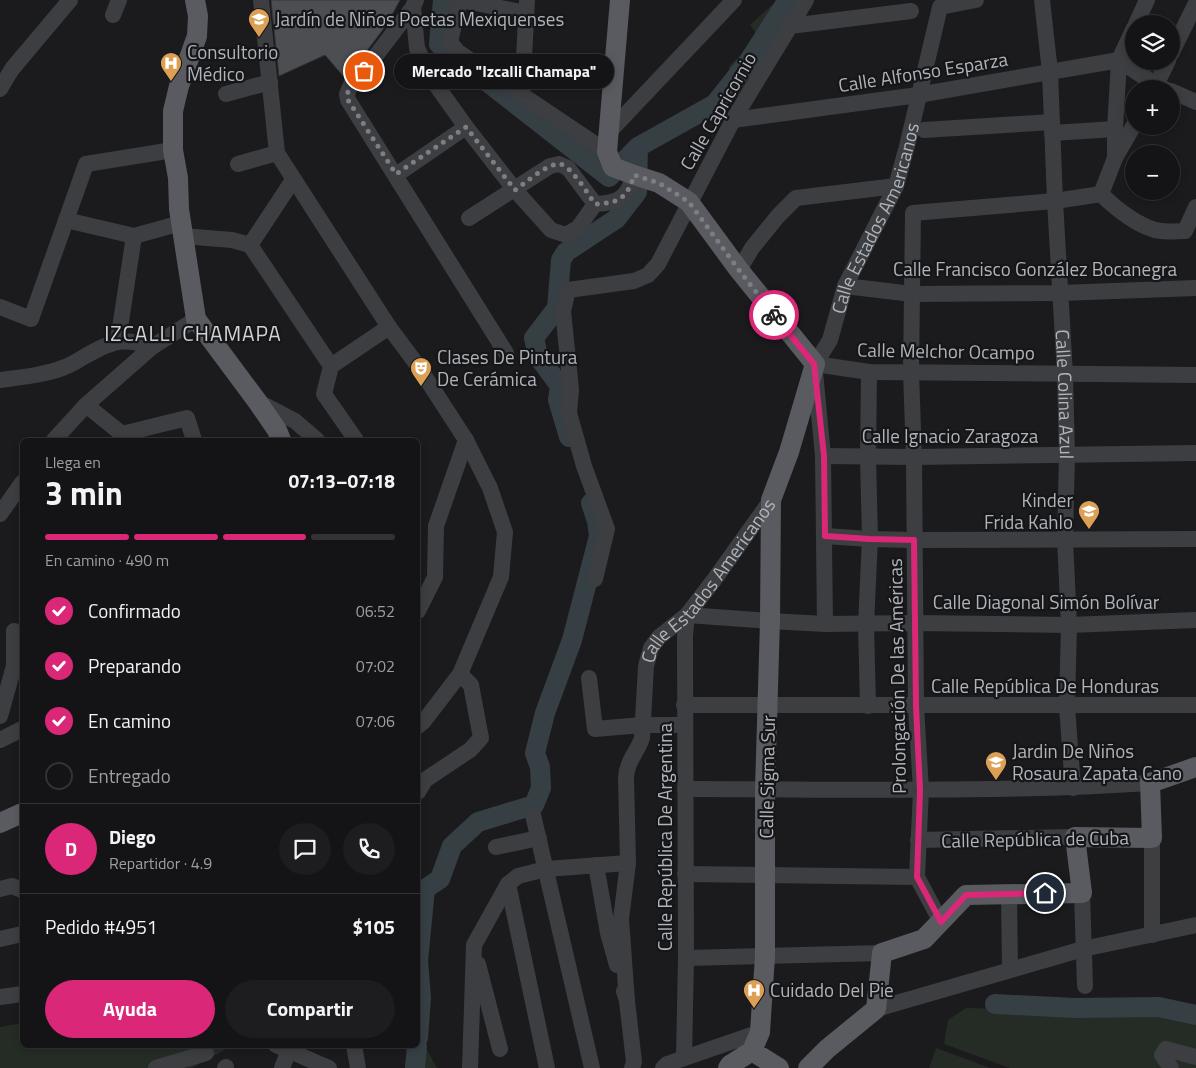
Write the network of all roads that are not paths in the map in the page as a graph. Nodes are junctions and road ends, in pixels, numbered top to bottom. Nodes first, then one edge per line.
1 (70, 0) edge
2 (195, 0) edge
3 (261, 0) edge
4 (460, 0) edge
5 (620, 0) edge
6 (734, 0) edge
7 (806, 0) edge
8 (976, 0) edge
9 (1042, 0) edge
10 (1147, 0) edge
11 (1196, 3) edge
12 (415, 4) edge
13 (527, 7) edge
14 (911, 11) dead end
15 (1140, 15) edge
16 (790, 26) junction
17 (1180, 36) edge
18 (1125, 47) edge
19 (1119, 60) junction
20 (1050, 72) junction
21 (1148, 80) edge
22 (270, 82) junction
23 (0, 90) edge
24 (226, 94) dead end
25 (918, 94) junction
26 (1180, 95) edge
27 (522, 96) junction
28 (1196, 102) edge
29 (733, 120) junction
30 (466, 127) junction
31 (1052, 127) junction
32 (1115, 129) junction
33 (924, 130) dead end
34 (609, 132) junction
35 (1128, 135) edge
36 (173, 150) junction
37 (277, 153) junction
38 (1115, 158) junction
39 (610, 160) junction
40 (238, 164) dead end
41 (396, 174) junction
42 (634, 175) junction
43 (293, 180) junction
44 (896, 186) junction
45 (515, 190) junction
46 (1101, 194) junction
47 (1055, 201) junction
48 (689, 202) junction
49 (595, 204) junction
50 (1196, 207) edge
51 (469, 218) dead end
52 (66, 220) junction
53 (182, 230) junction
54 (134, 236) junction
55 (250, 245) junction
56 (739, 270) junction
57 (845, 286) junction
58 (1196, 288) edge
59 (1060, 293) junction
60 (912, 294) junction
61 (0, 306) edge
62 (196, 319) junction
63 (389, 328) junction
64 (118, 341) junction
65 (152, 347) junction
66 (506, 353) dead end
67 (814, 364) junction
68 (330, 366) junction
69 (868, 372) junction
70 (911, 372) junction
71 (1065, 374) junction
72 (1196, 375) edge
73 (0, 380) edge
74 (257, 402) junction
75 (86, 406) junction
76 (121, 437) edge
77 (56, 438) edge
78 (193, 438) edge
79 (280, 438) edge
80 (315, 438) edge
81 (355, 438) edge
82 (466, 440) junction
83 (1196, 453) edge
84 (1067, 455) junction
85 (824, 456) junction
86 (868, 457) junction
87 (914, 457) junction
88 (771, 500) junction
89 (17, 502) edge
90 (0, 514) edge
91 (825, 536) junction
92 (870, 539) junction
93 (1065, 539) junction
94 (1196, 539) edge
95 (914, 540) junction
96 (595, 579) dead end
97 (420, 607) edge
98 (687, 615) junction
99 (1196, 620) edge
100 (770, 621) junction
101 (915, 623) junction
102 (825, 624) junction
103 (866, 624) junction
104 (1069, 625) junction
105 (12, 631) edge
106 (460, 674) junction
107 (590, 678) dead end
108 (3, 696) edge
109 (684, 705) junction
110 (768, 705) junction
111 (1196, 705) edge
112 (868, 706) junction
113 (916, 706) junction
114 (1067, 706) junction
115 (0, 716) edge
116 (420, 725) edge
117 (685, 725) junction
118 (642, 726) junction
119 (20, 730) edge
120 (0, 740) edge
121 (1196, 767) edge
122 (1150, 783) junction
123 (1074, 788) junction
124 (420, 789) edge
125 (684, 789) junction
126 (765, 789) junction
127 (920, 790) junction
128 (20, 814) edge
129 (533, 815) dead end
130 (0, 823) edge
131 (1075, 837) junction
132 (539, 838) junction
133 (1152, 838) junction
134 (918, 840) junction
135 (496, 847) dead end
136 (628, 863) junction
137 (596, 864) junction
138 (546, 869) junction
139 (686, 874) junction
140 (766, 874) junction
141 (917, 877) junction
142 (508, 884) junction
143 (0, 889) edge
144 (20, 889) edge
145 (1082, 893) junction
146 (1008, 894) junction
147 (941, 922) junction
148 (1196, 925) edge
149 (20, 934) edge
150 (1152, 935) junction
151 (0, 939) edge
152 (474, 945) junction
153 (1083, 949) junction
154 (882, 953) junction
155 (765, 956) junction
156 (686, 958) junction
157 (1010, 970) junction
158 (1085, 986) dead end
159 (20, 994) edge
160 (0, 997) edge
161 (627, 1001) junction
162 (876, 1009) junction
163 (760, 1032) junction
164 (283, 1048) edge
165 (355, 1048) edge
166 (500, 1049) dead end
167 (752, 1051) junction
168 (206, 1052) dead end
169 (1196, 1057) edge
170 (684, 1058) junction
171 (156, 1068) edge
172 (282, 1068) edge
173 (326, 1068) edge
174 (358, 1068) edge
175 (470, 1068) edge
176 (547, 1068) edge
177 (592, 1068) edge
178 (632, 1068) edge
179 (663, 1068) edge
180 (728, 1068) edge
181 (779, 1068) edge
182 (808, 1068) edge
183 (1171, 1068) edge

1 - 23 street
2 - 36 main road
3 - 22 street
4 - 13 street
4 - 27 street
5 - 34 main road
6 - 34 street
7 - 16 street, Calle Capricornio
8 - 25 street, Calle Estados Americanos
9 - 20 street, Calle Colina Azul
10 - 15 street
11 - 17 street
12 - 30 street
12 - 41 street
13 - 27 street
14 - 16 street
16 - 29 street, Calle Capricornio
18 - 19 street
19 - 20 street, Calle Alfonso Esparza
19 - 21 street
19 - 32 street
20 - 25 street, Calle Alfonso Esparza
20 - 31 street, Calle Colina Azul
22 - 24 street
22 - 37 street
25 - 29 street, Calle Alfonso Esparza
25 - 44 street, Calle Estados Americanos
26 - 28 street
27 - 39 street
29 - 48 street, Calle Capricornio
30 - 41 street
30 - 45 street
31 - 32 street
31 - 33 street
31 - 47 street, Calle Colina Azul
32 - 38 street
34 - 39 main road
35 - 38 street
36 - 52 street
36 - 53 main road
37 - 40 street
37 - 43 street
38 - 46 street
39 - 42 main road
41 - 66 street
42 - 48 main road
42 - 49 street
43 - 55 street
43 - 63 street
44 - 56 street
44 - 57 street, Calle Estados Americanos
45 - 49 street
45 - 49 street
45 - 51 street
46 - 47 street
46 - 50 street
47 - 59 street, Calle Colina Azul
47 - 60 street, Prolongación De las Américas
48 - 56 main road
48 - 96 street, Calle Capricornio
52 - 54 street
52 - 61 street
53 - 54 street
53 - 55 street
53 - 62 main road
54 - 64 street
55 - 68 street
56 - 67 main road
57 - 60 street, Calle Francisco González Bocanegra
57 - 67 street, Calle Estados Americanos
58 - 59 street, Calle Francisco González Bocanegra
59 - 60 street, Calle Francisco González Bocanegra
59 - 71 street, Calle Colina Azul
60 - 70 street, Prolongación De las Américas
62 - 65 street
62 - 74 main road
63 - 68 street
63 - 82 street
64 - 65 street
64 - 73 street
65 - 75 street
67 - 69 street, Calle Melchor Ocampo
67 - 85 street
67 - 88 main road, Calle Estados Americanos
68 - 81 street
69 - 70 street, Calle Melchor Ocampo
69 - 86 street
70 - 71 street, Calle Melchor Ocampo
70 - 87 street, Prolongación De las Américas
71 - 72 street, Calle Melchor Ocampo
71 - 84 street, Calle Colina Azul
74 - 79 main road
74 - 80 street
75 - 76 street
75 - 77 street
76 - 78 street
82 - 97 street
82 - 106 street
83 - 84 street, Calle Ignacio Zaragoza
84 - 87 street, Calle Ignacio Zaragoza
84 - 93 street, Calle Colina Azul
85 - 86 street, Calle Ignacio Zaragoza
85 - 91 street
86 - 87 street, Calle Ignacio Zaragoza
86 - 92 street
87 - 95 street, Prolongación De las Américas
88 - 98 street, Calle Estados Americanos
88 - 100 main road, Calle Sigma Sur
89 - 90 street
91 - 92 street
91 - 102 street
92 - 95 street
92 - 103 street
93 - 94 street
93 - 95 street
93 - 104 street, Calle Colina Azul
95 - 101 street, Prolongación De las Américas
98 - 100 street, Calle Diagonal Simón Bolívar
98 - 109 street, Calle República De Argentina
98 - 118 street, Calle Estados Americanos
99 - 104 street, Calle Diagonal Simón Bolívar
100 - 102 street, Calle Diagonal Simón Bolívar
100 - 110 main road, Calle Sigma Sur
101 - 103 street, Calle Diagonal Simón Bolívar
101 - 104 street, Calle Diagonal Simón Bolívar
101 - 113 street, Prolongación De las Américas
102 - 103 street, Calle Diagonal Simón Bolívar
103 - 112 street
104 - 114 street, Calle Colina Azul
105 - 108 street
106 - 116 street
106 - 124 street
107 - 118 street
108 - 115 street
109 - 110 street, Calle República De Honduras
109 - 117 street, Calle República De Argentina
110 - 112 street, Calle República De Honduras
110 - 126 main road, Calle Sigma Sur
111 - 114 street, Calle República De Honduras
112 - 113 street, Calle República De Honduras
113 - 114 street, Calle República De Honduras
113 - 127 street, Prolongación De las Américas
114 - 123 street, Calle Colina Azul
117 - 118 street
117 - 125 street, Calle República De Argentina
118 - 136 street, Calle Estados Americanos
119 - 120 street
121 - 122 main road
122 - 123 street
122 - 133 main road
123 - 127 street
125 - 126 street
125 - 139 street, Calle República De Argentina
126 - 127 street
126 - 140 main road, Calle Sigma Sur
127 - 134 street, Prolongación De las Américas
128 - 130 main road
129 - 132 street
131 - 133 main road, Calle República de Cuba
131 - 134 street, Calle República de Cuba
131 - 145 main road
132 - 135 street
132 - 138 street
133 - 150 street
134 - 141 street, Prolongación De las Américas
136 - 137 street
136 - 161 street, Calle Estados Americanos
137 - 138 street
137 - 161 street
138 - 142 street
138 - 177 street
139 - 140 street
139 - 156 street, Calle República De Argentina
140 - 141 street
140 - 155 main road, Calle Sigma Sur
141 - 147 street, Prolongación De las Américas
142 - 152 street
142 - 176 street
143 - 144 street
145 - 146 main road
145 - 153 street
146 - 147 main road
146 - 157 street
147 - 154 main road
148 - 150 street
149 - 151 street
150 - 153 street
152 - 166 street
152 - 175 street
153 - 157 street
153 - 158 street
154 - 155 street
154 - 162 main road
155 - 156 street
155 - 163 main road, Calle Sigma Sur
156 - 170 street, Calle República De Argentina
157 - 162 street
159 - 160 street
161 - 178 street
162 - 182 main road
163 - 167 main road, Calle Sigma Sur
163 - 170 street
164 - 172 street
164 - 173 street
165 - 174 street
167 - 180 main road
167 - 181 main road
168 - 171 street
169 - 183 street
170 - 179 street

